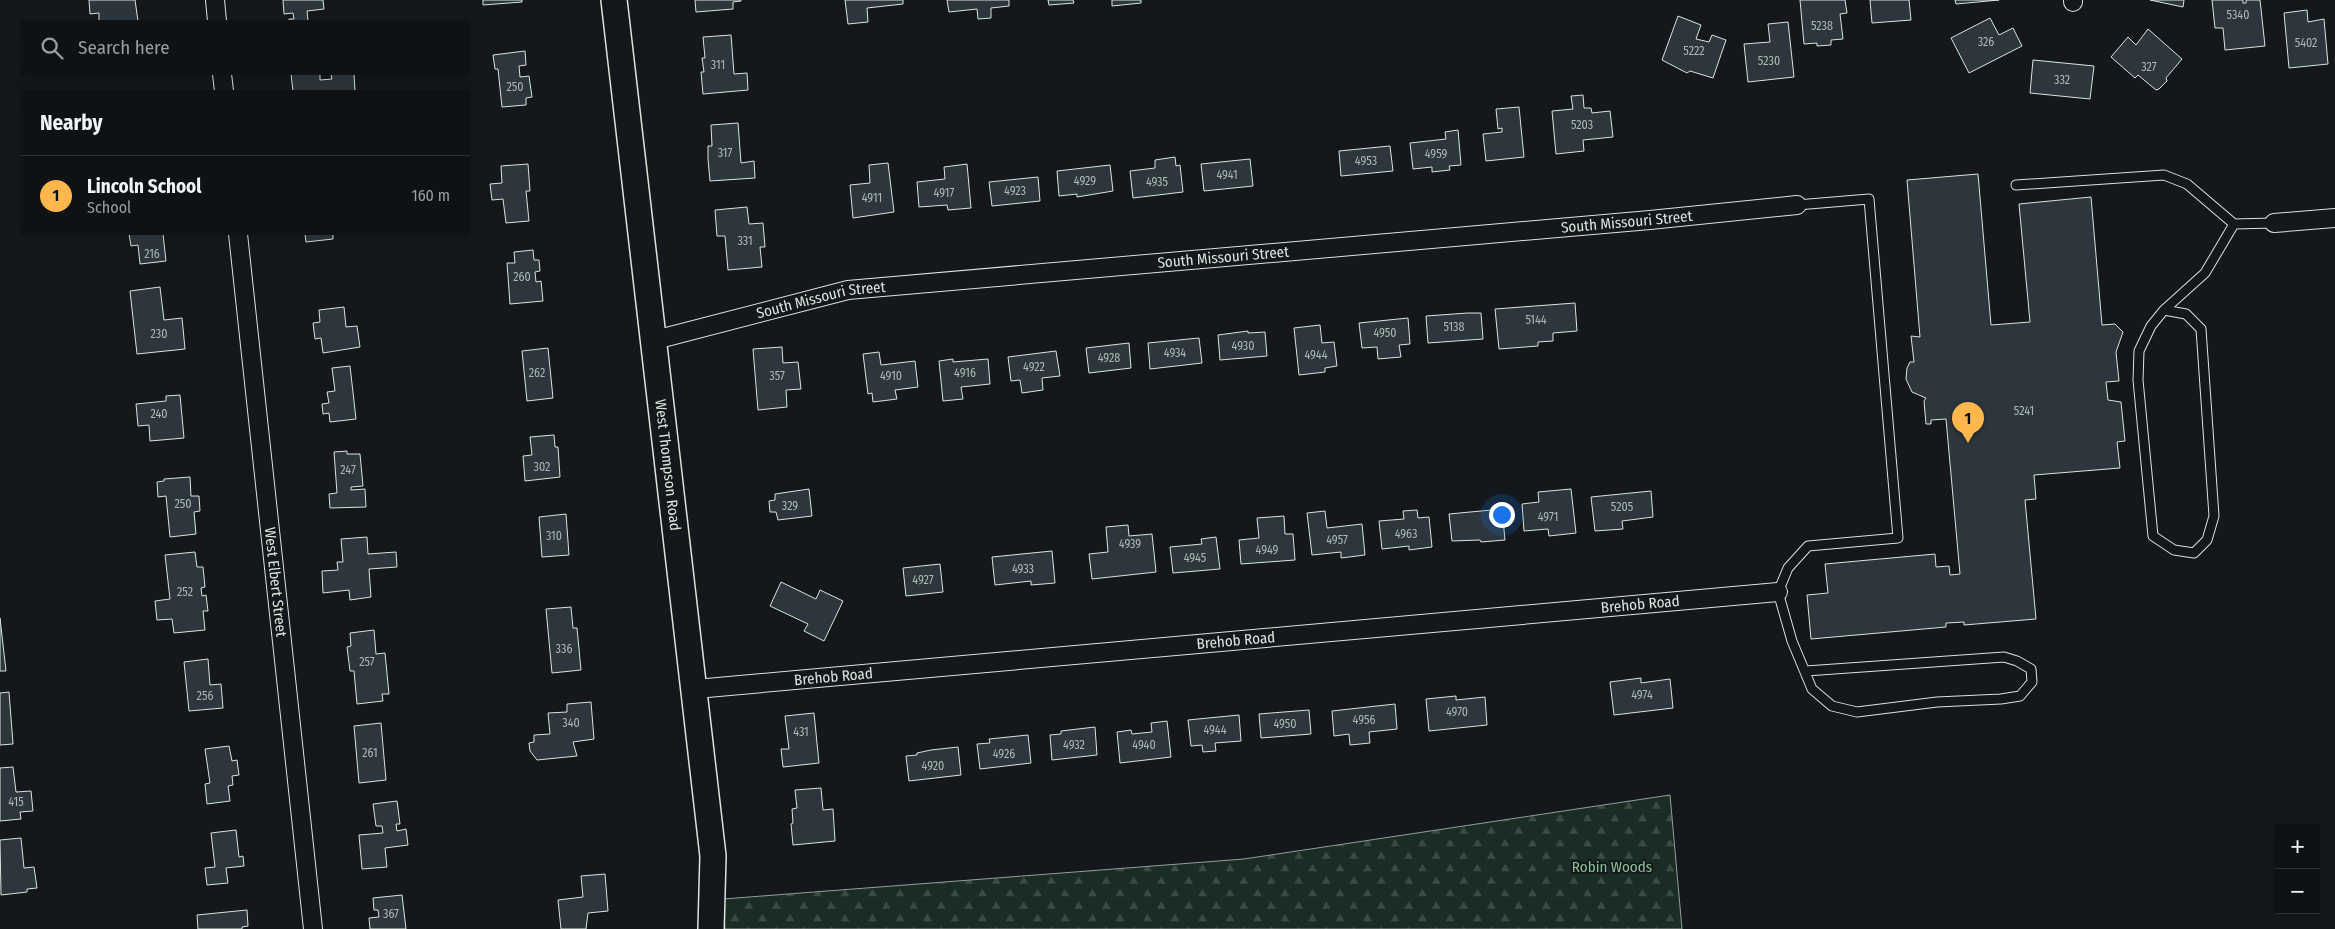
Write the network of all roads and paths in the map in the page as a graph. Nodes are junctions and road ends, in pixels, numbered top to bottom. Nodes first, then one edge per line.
1 (215, 0) edge
2 (614, 0) edge
3 (217, 20) edge
4 (222, 75) edge
5 (224, 90) edge
6 (2016, 185) dead end
7 (1797, 205) joint
8 (2335, 218) edge
9 (2274, 223) joint
10 (2234, 224) junction
11 (238, 235) edge
12 (2164, 310) junction
13 (655, 340) junction
14 (1778, 592) junction
15 (1806, 671) junction
16 (696, 689) junction
17 (313, 929) edge
18 (711, 929) edge

1 - 3 street
2 - 13 main road, West Thompson Road
4 - 5 street
6 - 10 lane
7 - 13 street, South Missouri Street
7 - 14 lane
8 - 9 street
9 - 10 lane
10 - 12 lane
11 - 17 street, West Elbert Street
12 - 12 lane
13 - 16 main road, West Thompson Road
14 - 15 lane
14 - 16 street, Brehob Road
15 - 15 lane
16 - 18 main road, West Thompson Road

